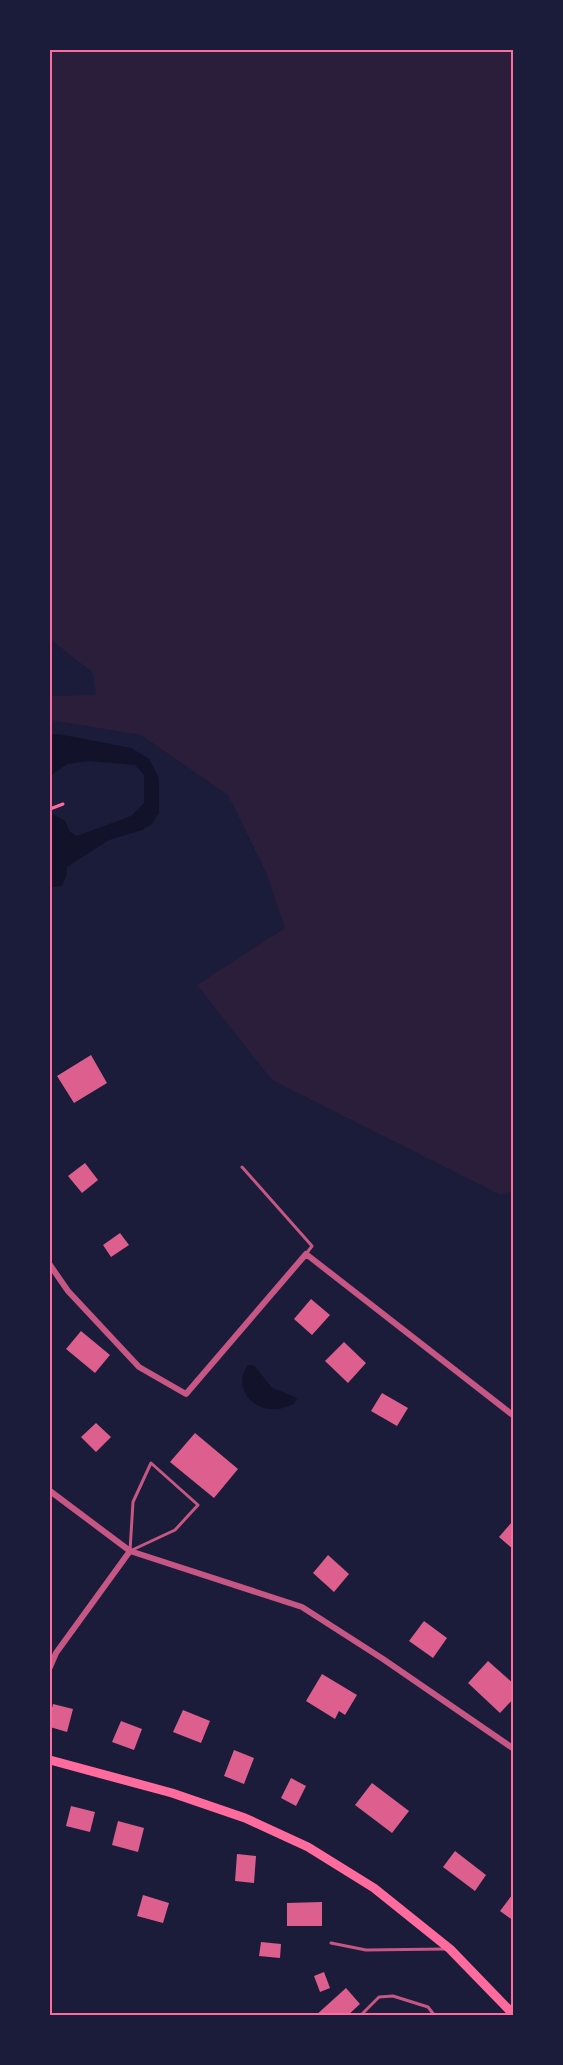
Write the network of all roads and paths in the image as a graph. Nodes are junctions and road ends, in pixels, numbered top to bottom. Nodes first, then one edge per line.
1 (63, 804) dead end
2 (50, 809) edge
3 (242, 1167) dead end
4 (306, 1254) junction
5 (50, 1265) edge
6 (513, 1416) edge
7 (50, 1491) edge
8 (130, 1551) junction
9 (50, 1667) edge
10 (513, 1749) edge
11 (50, 1760) edge
12 (331, 1943) dead end
13 (450, 1949) junction
14 (513, 2015) edge
15 (360, 2016) edge
16 (435, 2016) edge

1 - 2 path
3 - 4 lane
4 - 5 street
4 - 6 street
7 - 8 street
8 - 8 lane
8 - 9 street
8 - 10 street
11 - 13 main road
12 - 13 lane
13 - 14 main road
15 - 16 lane

